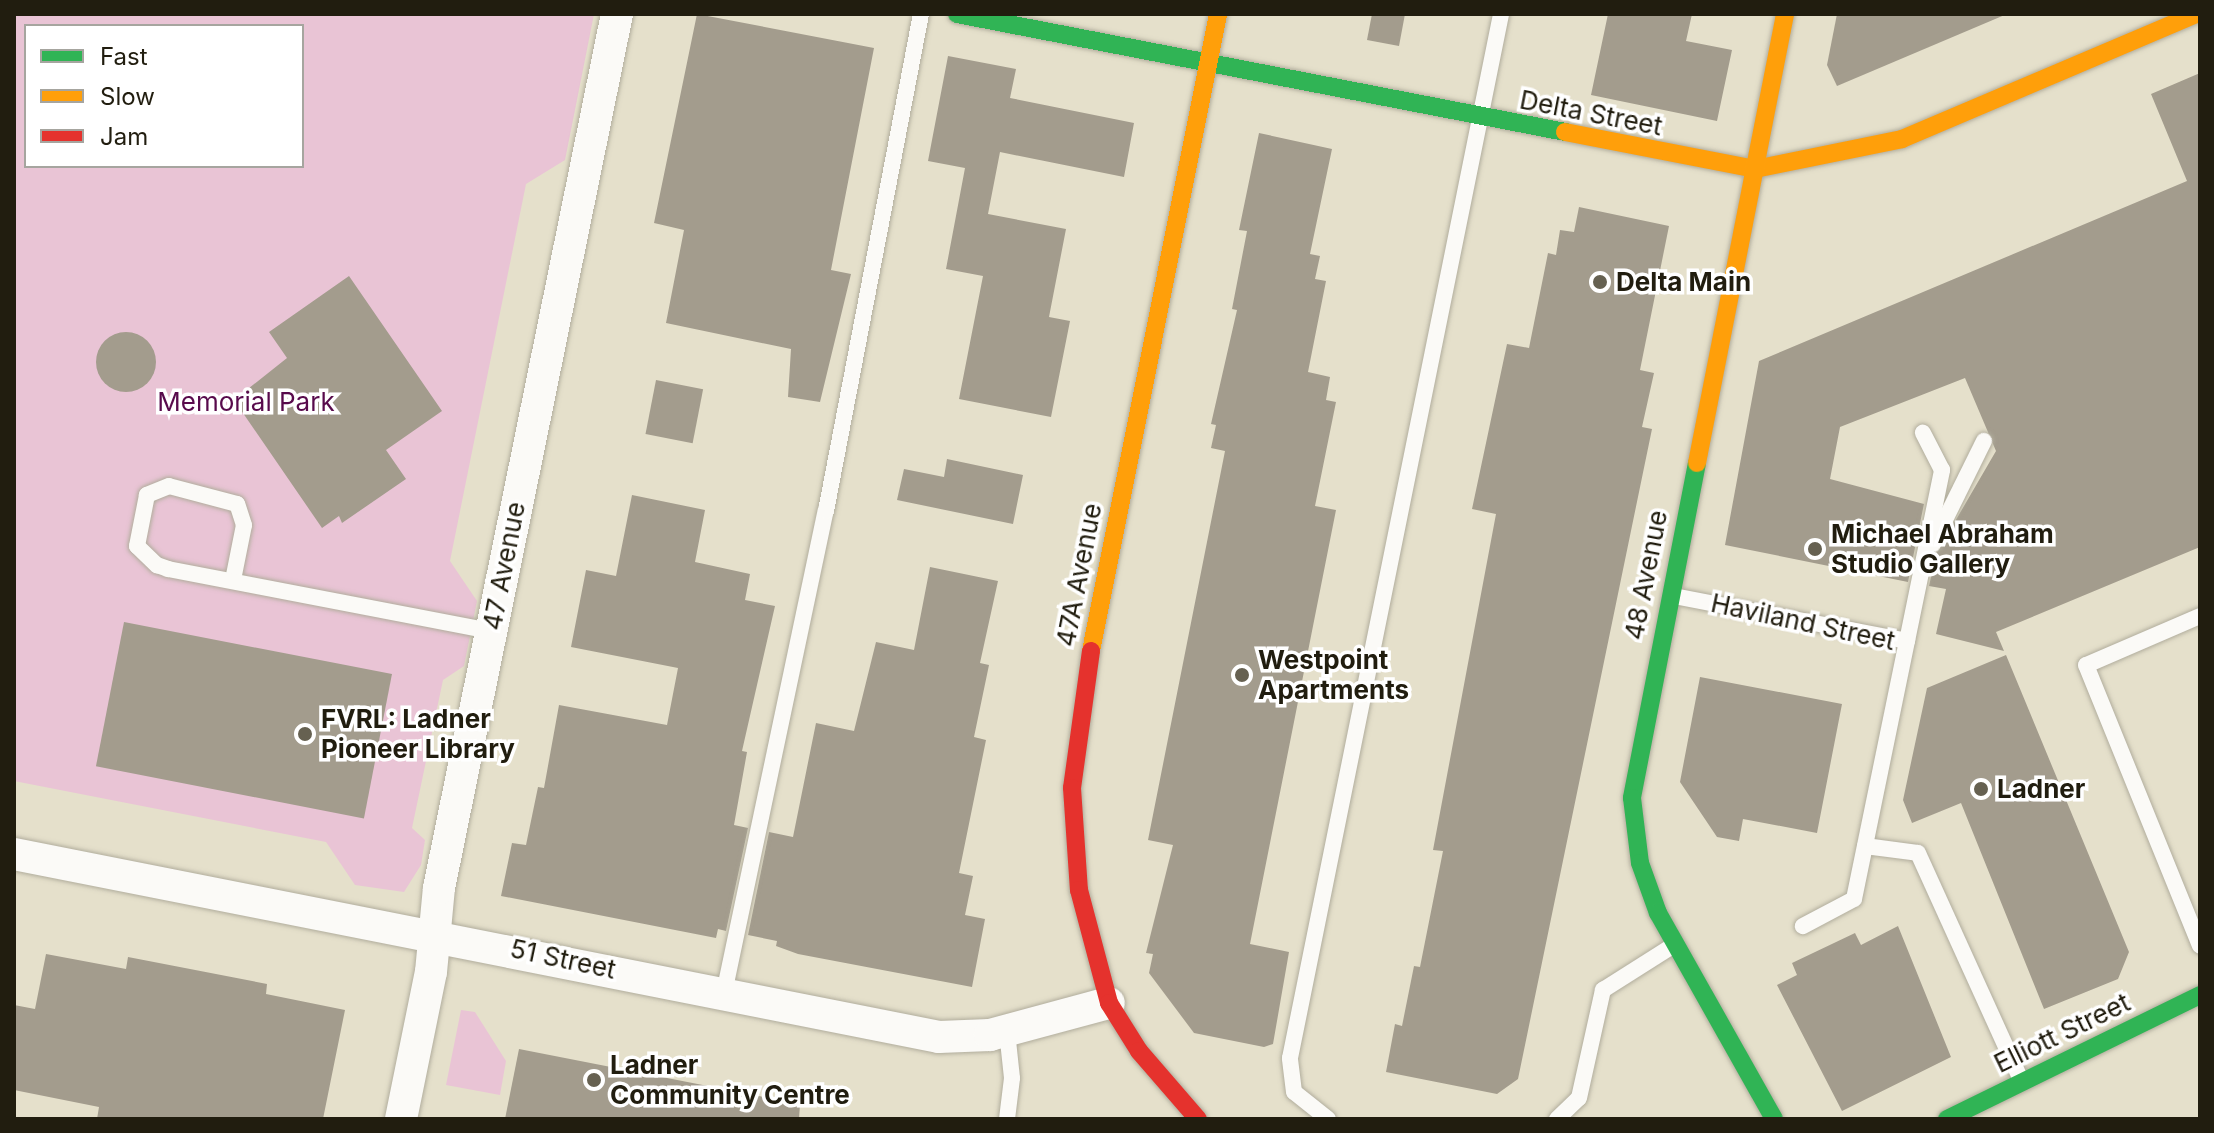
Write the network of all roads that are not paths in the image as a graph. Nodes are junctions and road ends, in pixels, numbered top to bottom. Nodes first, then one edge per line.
1 (617, 14) edge
2 (921, 14) edge
3 (957, 14) edge
4 (1218, 14) edge
5 (1501, 14) edge
6 (1785, 14) edge
7 (2196, 14) edge
8 (1208, 64) junction
9 (1480, 117) junction
10 (1755, 169) junction
11 (1923, 433) dead end
12 (1984, 441) dead end
13 (1922, 567) junction
14 (233, 580) junction
15 (1669, 595) junction
16 (2200, 616) edge
17 (491, 631) junction
18 (1907, 641) junction
19 (1865, 846) junction
20 (14, 854) edge
21 (1803, 926) dead end
22 (435, 935) junction
23 (1676, 944) junction
24 (2200, 946) edge
25 (724, 993) junction
26 (2200, 995) edge
27 (1109, 1003) junction
28 (1007, 1031) junction
29 (2022, 1082) junction
30 (401, 1119) edge
31 (1007, 1119) edge
32 (1198, 1119) edge
33 (1328, 1119) edge
34 (1557, 1119) edge
35 (1774, 1119) edge
36 (1947, 1119) edge

1 - 17 street, 47 Avenue
2 - 25 lane
3 - 8 street, Delta Street
4 - 8 street, 47A Avenue
5 - 9 lane
6 - 10 street, 48 Avenue
7 - 10 street, Delta Street
8 - 9 street, Delta Street
8 - 27 street, 47A Avenue
9 - 10 street, Delta Street
9 - 33 lane
10 - 15 street, 48 Avenue
11 - 13 lane
12 - 13 lane
13 - 18 lane
14 - 14 lane
14 - 17 lane
15 - 18 lane, Haviland Street
15 - 23 street, 48 Avenue
16 - 24 lane
17 - 22 street, 47 Avenue
18 - 19 lane, Haviland Street
19 - 21 lane, Haviland Street
19 - 29 lane
20 - 22 street, 51 Street
22 - 25 street, 51 Street
22 - 30 street, 47 Avenue
23 - 34 lane
23 - 35 street, 48 Avenue
25 - 28 street, 51 Street
26 - 29 street, Elliott Street
27 - 28 street, 51 Street
27 - 32 street, 47A Avenue
28 - 31 lane
29 - 36 street, Elliott Street

